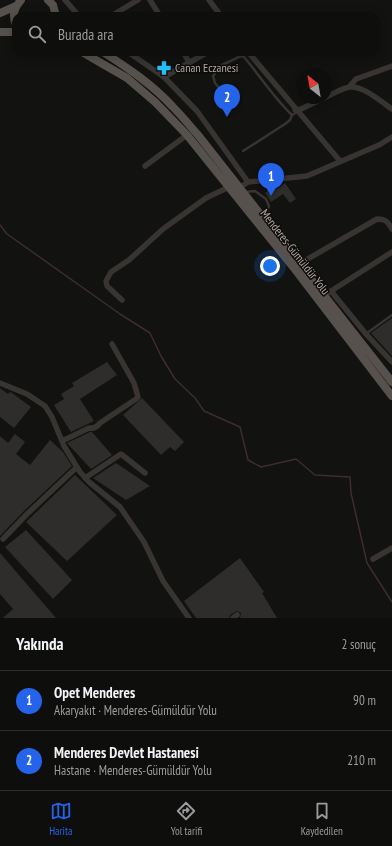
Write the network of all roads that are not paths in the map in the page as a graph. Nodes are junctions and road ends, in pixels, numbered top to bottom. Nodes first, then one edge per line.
1 (49, 0) edge
2 (65, 0) edge
3 (150, 0) edge
4 (209, 0) edge
5 (134, 1) edge
6 (18, 3) edge
7 (55, 12) edge
8 (76, 12) edge
9 (118, 12) edge
10 (158, 12) edge
11 (218, 12) edge
12 (0, 13) edge
13 (0, 32) edge
14 (12, 32) edge
15 (89, 56) edge
16 (109, 56) edge
17 (134, 56) edge
18 (185, 56) edge
19 (200, 56) edge
20 (251, 56) edge
21 (189, 62) junction
22 (392, 66) edge
23 (164, 77) junction
24 (349, 87) junction
25 (332, 95) edge
26 (231, 102) dead end
27 (312, 104) edge
28 (392, 109) edge
29 (295, 112) junction
30 (187, 134) junction
31 (392, 137) edge
32 (243, 151) dead end
33 (340, 162) junction
34 (145, 166) dead end
35 (248, 182) junction
36 (229, 187) junction
37 (240, 190) junction
38 (263, 219) junction
39 (392, 229) edge
40 (392, 252) edge
41 (299, 264) junction
42 (331, 291) junction
43 (323, 296) junction
44 (122, 300) dead end
45 (392, 315) edge
46 (366, 334) junction
47 (112, 344) dead end
48 (392, 362) edge
49 (392, 382) edge
50 (0, 383) edge
51 (392, 396) edge
52 (62, 441) junction
53 (77, 467) junction
54 (145, 473) dead end
55 (85, 478) junction
56 (3, 539) dead end
57 (392, 548) edge
58 (373, 559) dead end
59 (189, 618) edge

1 - 7 main road
2 - 8 street
3 - 10 street
4 - 11 street
5 - 9 street
6 - 12 main road
13 - 14 main road
15 - 30 main road, Menderes-Gümüldür Yolu
16 - 37 main road, Menderes-Gümüldür Yolu
17 - 23 street
18 - 21 street
19 - 21 street
20 - 29 street
21 - 23 street
22 - 24 street
23 - 35 street
24 - 25 street
24 - 28 street
26 - 29 lane
27 - 29 street
29 - 32 lane
29 - 33 street
30 - 34 street
30 - 36 main road, Menderes-Gümüldür Yolu
31 - 33 street
33 - 35 street
35 - 37 street
36 - 44 street
36 - 51 main road, Menderes-Gümüldür Yolu
37 - 38 main road, Menderes-Gümüldür Yolu
37 - 38 lane
38 - 41 main road, Menderes-Gümüldür Yolu
39 - 41 street
40 - 42 street
41 - 43 main road, Menderes-Gümüldür Yolu
42 - 43 street
42 - 46 street
43 - 49 main road, Menderes-Gümüldür Yolu
45 - 46 lane
46 - 48 street
47 - 52 street
50 - 52 street
52 - 53 street
53 - 55 street
53 - 56 street
54 - 55 street
55 - 59 street
57 - 58 street

